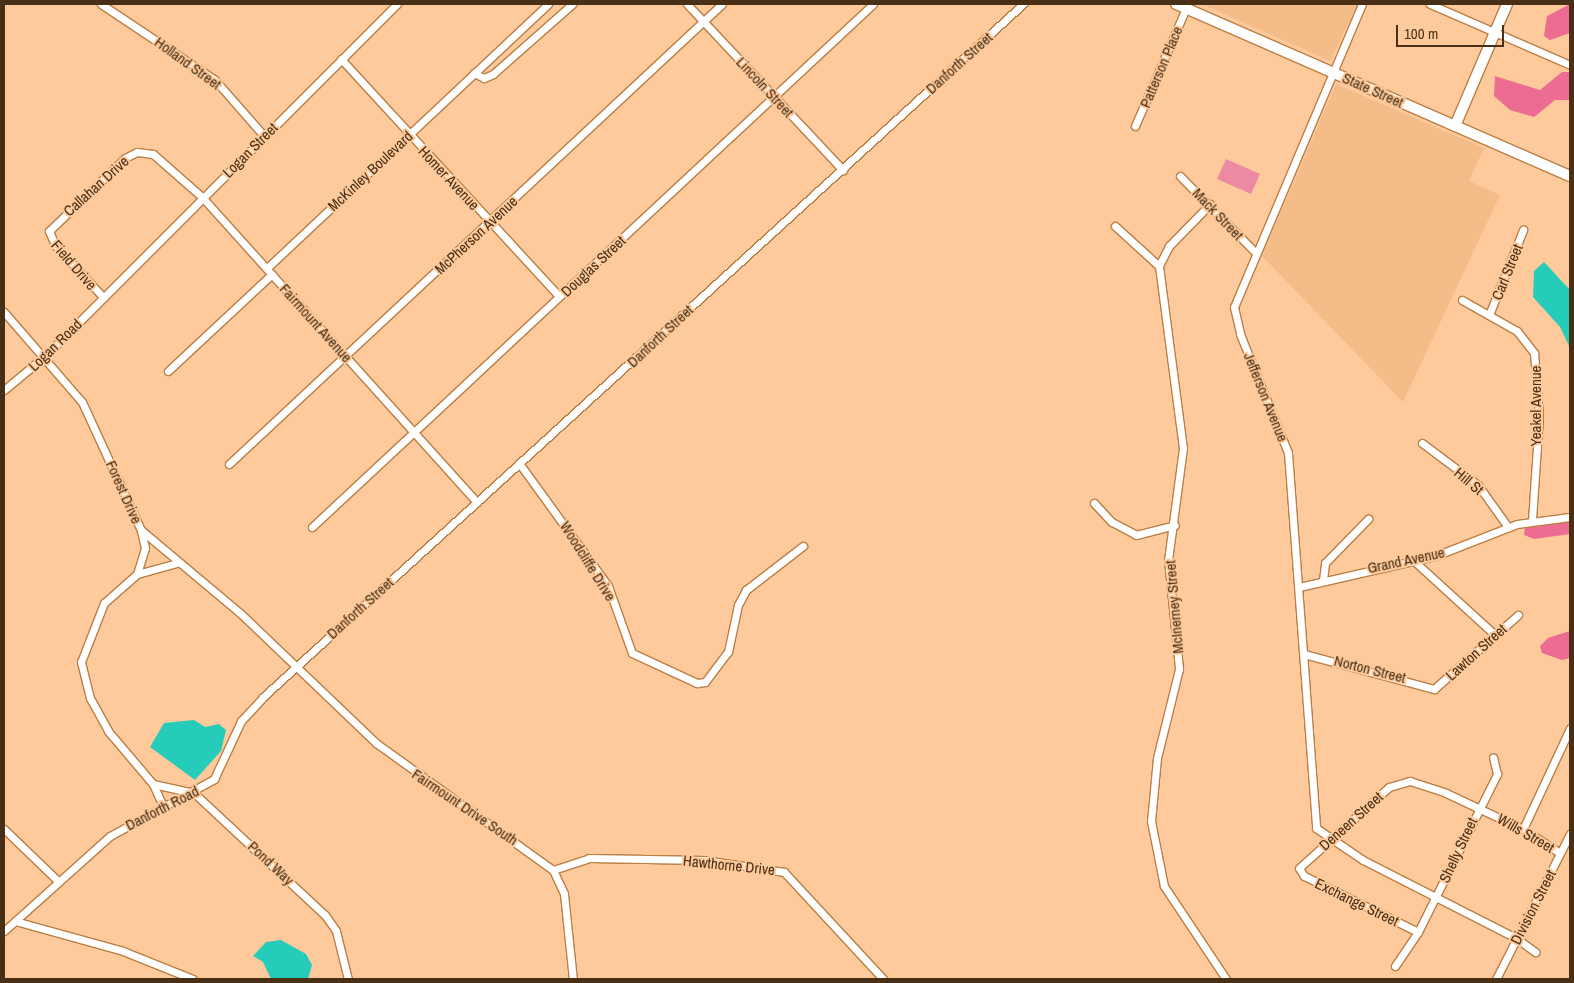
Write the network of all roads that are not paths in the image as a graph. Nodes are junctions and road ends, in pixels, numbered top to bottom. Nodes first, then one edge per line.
1 (101, 4) edge
2 (397, 4) edge
3 (548, 4) edge
4 (572, 4) edge
5 (687, 4) edge
6 (722, 4) edge
7 (873, 4) edge
8 (1023, 4) edge
9 (1176, 4) edge
10 (1362, 4) edge
11 (1430, 4) edge
12 (1507, 4) edge
13 (1186, 8) junction
14 (703, 21) junction
15 (1495, 32) junction
16 (341, 59) junction
17 (1570, 65) edge
18 (1333, 72) junction
19 (474, 73) junction
20 (774, 96) junction
21 (1135, 126) dead end
22 (1455, 126) junction
23 (409, 135) junction
24 (264, 136) junction
25 (149, 152) joint
26 (843, 170) junction
27 (1180, 176) dead end
28 (1570, 176) edge
29 (202, 197) junction
30 (1210, 204) junction
31 (490, 222) junction
32 (1115, 226) dead end
33 (1523, 230) dead end
34 (49, 231) joint
35 (1256, 253) junction
36 (1159, 266) junction
37 (269, 271) junction
38 (559, 296) junction
39 (103, 297) junction
40 (1462, 300) dead end
41 (4, 312) edge
42 (1489, 314) junction
43 (46, 355) junction
44 (346, 356) junction
45 (168, 371) dead end
46 (4, 390) edge
47 (415, 433) junction
48 (1422, 443) dead end
49 (519, 462) junction
50 (229, 464) dead end
51 (477, 502) junction
52 (1094, 503) dead end
53 (1570, 517) edge
54 (1368, 519) dead end
55 (1532, 521) junction
56 (1175, 525) junction
57 (312, 527) dead end
58 (1508, 527) junction
59 (141, 530) junction
60 (803, 546) dead end
61 (1414, 561) junction
62 (177, 563) junction
63 (137, 574) junction
64 (1323, 580) junction
65 (1299, 587) junction
66 (1518, 615) dead end
67 (1495, 636) junction
68 (1304, 654) junction
69 (296, 667) junction
70 (1434, 689) joint
71 (1570, 728) edge
72 (1493, 757) dead end
73 (1407, 781) joint
74 (153, 784) junction
75 (194, 794) junction
76 (163, 806) junction
77 (1478, 806) junction
78 (4, 829) edge
79 (1524, 829) junction
80 (1570, 834) edge
81 (1329, 840) junction
82 (1560, 853) junction
83 (1299, 868) joint
84 (553, 870) junction
85 (59, 882) junction
86 (1436, 897) junction
87 (15, 921) junction
88 (4, 931) edge
89 (1418, 932) junction
90 (1516, 938) junction
91 (1535, 952) dead end
92 (1395, 966) dead end
93 (193, 979) edge
94 (348, 979) edge
95 (573, 979) edge
96 (883, 979) edge
97 (1226, 979) edge
98 (1496, 979) edge

1 - 24 street, Holland Street
2 - 16 street, Logan Street
3 - 19 street, McKinley Boulevard
4 - 19 street
5 - 14 street, Lincoln Street
6 - 14 street, McPherson Avenue
7 - 20 street, Douglas Street
8 - 26 street, Danforth Street
9 - 13 street, State Street
10 - 18 street, Jefferson Avenue
11 - 15 street
12 - 15 street
13 - 18 street, State Street
13 - 21 street, Patterson Place
14 - 20 street, Lincoln Street
14 - 31 street, McPherson Avenue
15 - 17 street
15 - 22 street
16 - 23 street, Homer Avenue
16 - 24 street, Logan Street
18 - 22 street, State Street
18 - 35 street, Jefferson Avenue
19 - 23 street, McKinley Boulevard
20 - 26 street, Lincoln Street
20 - 38 street, Douglas Street
22 - 28 street, State Street
23 - 31 street, Homer Avenue
23 - 37 street, McKinley Boulevard
24 - 29 street, Logan Street
25 - 29 street, Fairmount Avenue
25 - 34 street, Callahan Drive
26 - 49 street, Danforth Street
27 - 30 street, Mack Street
29 - 37 street, Fairmount Avenue
29 - 39 street, Logan Street
30 - 35 street, Mack Street
30 - 36 street
31 - 38 street, Homer Avenue
31 - 44 street, McPherson Avenue
32 - 36 street
33 - 42 street, Carl Street
34 - 39 street, Field Drive
35 - 65 street, Jefferson Avenue
36 - 56 street, McInerney Street
37 - 44 street, Fairmount Avenue
37 - 45 street, McKinley Boulevard
38 - 47 street, Douglas Street
39 - 43 street, Logan Road
40 - 42 street, Yeakel Avenue
41 - 43 street, Forest Drive
42 - 55 street, Yeakel Avenue
43 - 46 street, Logan Road
43 - 59 street, Forest Drive
44 - 47 street, Fairmount Avenue
44 - 50 street, McPherson Avenue
47 - 51 street, Fairmount Avenue
47 - 57 street, Douglas Street
48 - 58 street, Hill St
49 - 51 street, Danforth Street
49 - 60 street, Woodcliffe Drive
51 - 69 street, Danforth Street
52 - 56 street
53 - 55 street, Grand Avenue
54 - 64 street
55 - 58 street, Grand Avenue
56 - 97 street, McInerney Street
58 - 61 street, Grand Avenue
59 - 62 street, Forest Drive
59 - 63 street
61 - 64 street, Grand Avenue
61 - 67 street
62 - 63 street
62 - 69 street, Forest Drive
63 - 74 street
64 - 65 street, Grand Avenue
65 - 68 street, Jefferson Avenue
66 - 67 street, Lawton Street
67 - 70 street, Lawton Street
68 - 70 street, Norton Street
68 - 81 street, Jefferson Avenue
69 - 75 street, Danforth Road
69 - 84 street, Fairmount Drive South
71 - 79 street
72 - 77 street, Shelly Street
73 - 77 street, Wills Street
73 - 81 street, Deneen Street
74 - 75 street, Pond Way
74 - 76 street
75 - 76 street, Danforth Road
75 - 94 street, Pond Way
76 - 85 street, Danforth Road
77 - 79 street, Wills Street
77 - 86 street, Shelly Street
78 - 85 street
79 - 82 street, Wills Street
80 - 82 street, Division Street
81 - 83 street, Deneen Street
81 - 86 street
82 - 90 street, Division Street
83 - 89 street, Exchange Street
84 - 95 street
84 - 96 street, Hawthorne Drive
85 - 87 street, Danforth Road
86 - 89 street, Shelly Street
86 - 90 street
87 - 88 street, Danforth Road
87 - 93 street
89 - 92 street, Shelly Street
90 - 91 street
90 - 98 street, Division Street

